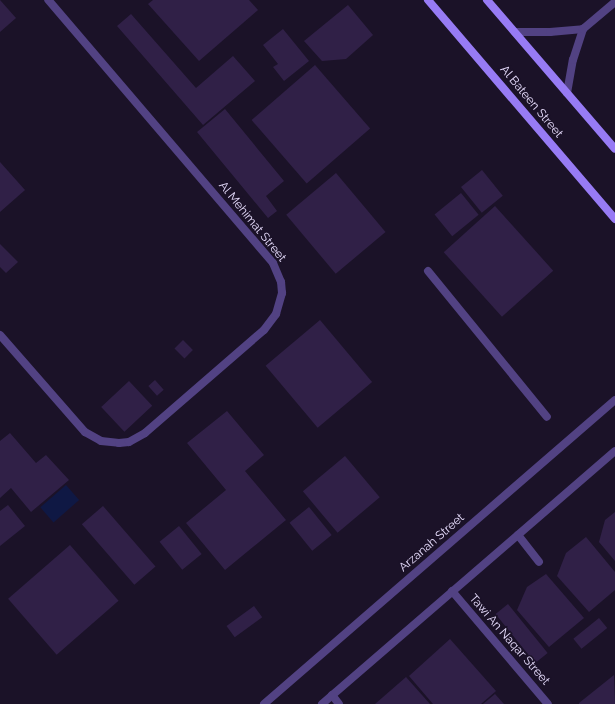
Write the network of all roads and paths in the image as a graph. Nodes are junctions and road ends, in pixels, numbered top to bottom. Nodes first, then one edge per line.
1 (48, 0) edge
2 (428, 0) edge
3 (487, 0) edge
4 (614, 2) edge
5 (583, 29) junction
6 (515, 32) junction
7 (567, 93) junction
8 (615, 150) edge
9 (615, 219) edge
10 (428, 271) dead end
11 (0, 335) edge
12 (615, 400) edge
13 (547, 417) dead end
14 (615, 451) edge
15 (518, 535) junction
16 (539, 562) dead end
17 (452, 591) junction
18 (332, 695) junction
19 (264, 704) edge
20 (322, 704) edge
21 (339, 704) edge
22 (548, 704) edge

1 - 11 street, Al Mehimat Street
2 - 9 main road, Al Bateen Street
3 - 6 main road
4 - 5 street
5 - 6 street
5 - 7 street
6 - 7 main road
7 - 8 main road
10 - 13 street
12 - 19 street, Arzanah Street
14 - 15 street
15 - 16 street
15 - 17 street
17 - 18 street
17 - 22 street, Tawi An Naqar Street
18 - 20 street
18 - 21 street

